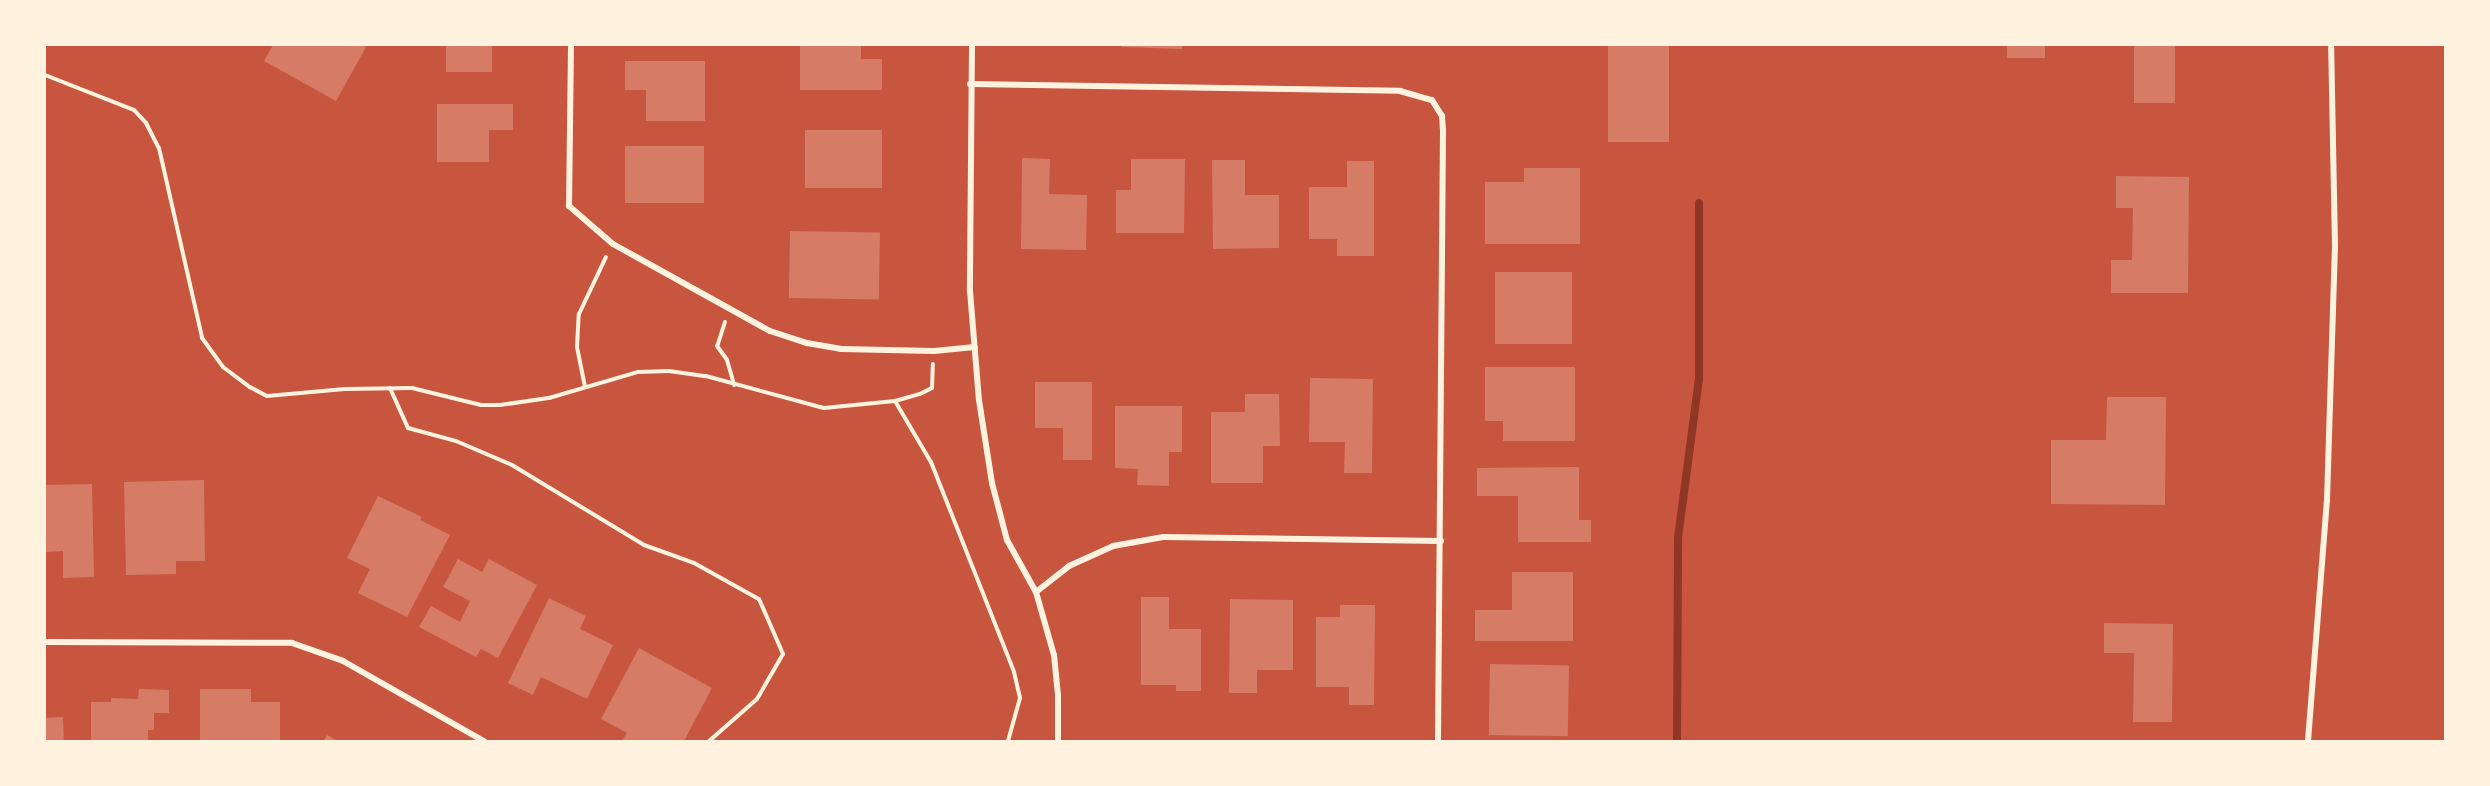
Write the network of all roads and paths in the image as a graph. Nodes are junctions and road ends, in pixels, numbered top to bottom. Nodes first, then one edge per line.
1 (571, 45) edge
2 (972, 45) edge
3 (2331, 45) edge
4 (45, 75) edge
5 (970, 84) junction
6 (613, 244) junction
7 (729, 308) junction
8 (975, 347) junction
9 (934, 351) junction
10 (734, 385) junction
11 (585, 387) junction
12 (390, 388) junction
13 (895, 401) junction
14 (1441, 541) junction
15 (1036, 592) junction
16 (45, 642) edge
17 (484, 741) edge
18 (709, 741) edge
19 (1008, 741) edge
20 (1058, 741) edge
21 (1438, 741) edge
22 (2308, 741) edge

1 - 6 street
2 - 5 street
3 - 22 street
4 - 12 path
5 - 8 street
5 - 14 street
6 - 7 street
6 - 11 path
7 - 9 street
7 - 10 path
8 - 9 street
8 - 15 street
9 - 13 path
10 - 11 path
10 - 13 path
11 - 12 path
12 - 18 path
13 - 19 path
14 - 15 street
14 - 21 street
15 - 20 street
16 - 17 street

